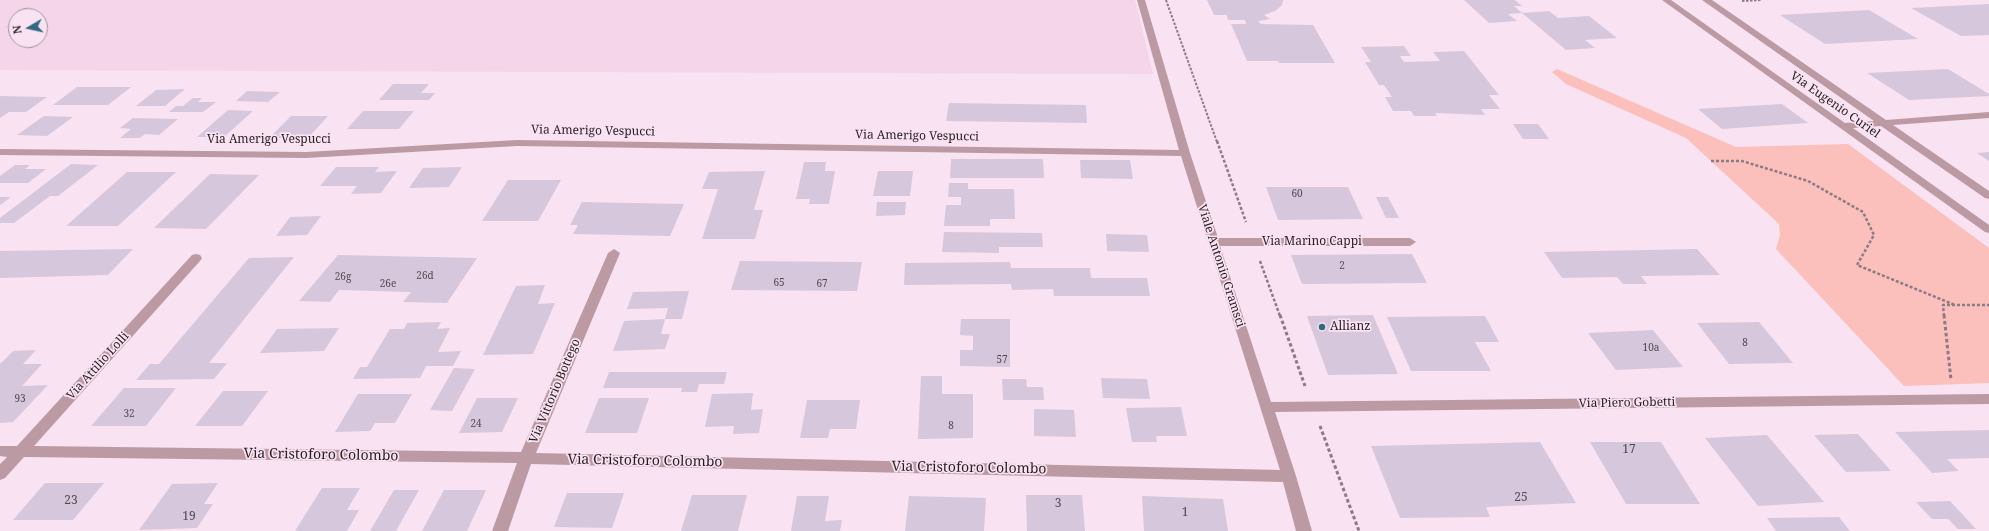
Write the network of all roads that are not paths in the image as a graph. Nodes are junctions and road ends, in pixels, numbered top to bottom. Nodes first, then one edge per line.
1 (1141, 0) edge
2 (1666, 0) edge
3 (1706, 0) edge
4 (1989, 115) edge
5 (1884, 123) junction
6 (1843, 126) junction
7 (0, 152) edge
8 (1185, 153) junction
9 (1989, 196) edge
10 (1989, 230) edge
11 (1213, 242) junction
12 (1410, 242) dead end
13 (614, 253) dead end
14 (196, 258) dead end
15 (1989, 399) edge
16 (1266, 407) junction
17 (0, 451) edge
18 (19, 452) junction
19 (526, 458) junction
20 (0, 474) edge
21 (1289, 476) junction
22 (500, 531) edge
23 (1304, 531) edge

1 - 8 street, Viale Antonio Gramsci
2 - 6 street, Via Eugenio Curiel
3 - 5 street
4 - 5 street
5 - 6 street
5 - 9 street
6 - 10 street, Via Eugenio Curiel
7 - 8 street, Via Amerigo Vespucci
8 - 11 street, Viale Antonio Gramsci
11 - 12 street, Via Marino Cappi
11 - 16 street, Viale Antonio Gramsci
13 - 19 street, Via Vittorio Bottego
14 - 18 street, Via Attilio Lolli
15 - 16 street, Via Piero Gobetti
16 - 21 street, Viale Antonio Gramsci
17 - 18 street, Via Cristoforo Colombo
18 - 19 street, Via Cristoforo Colombo
18 - 20 street, Via Attilio Lolli
19 - 21 street, Via Cristoforo Colombo
19 - 22 street, Via Vittorio Bottego
21 - 23 street, Viale Antonio Gramsci

